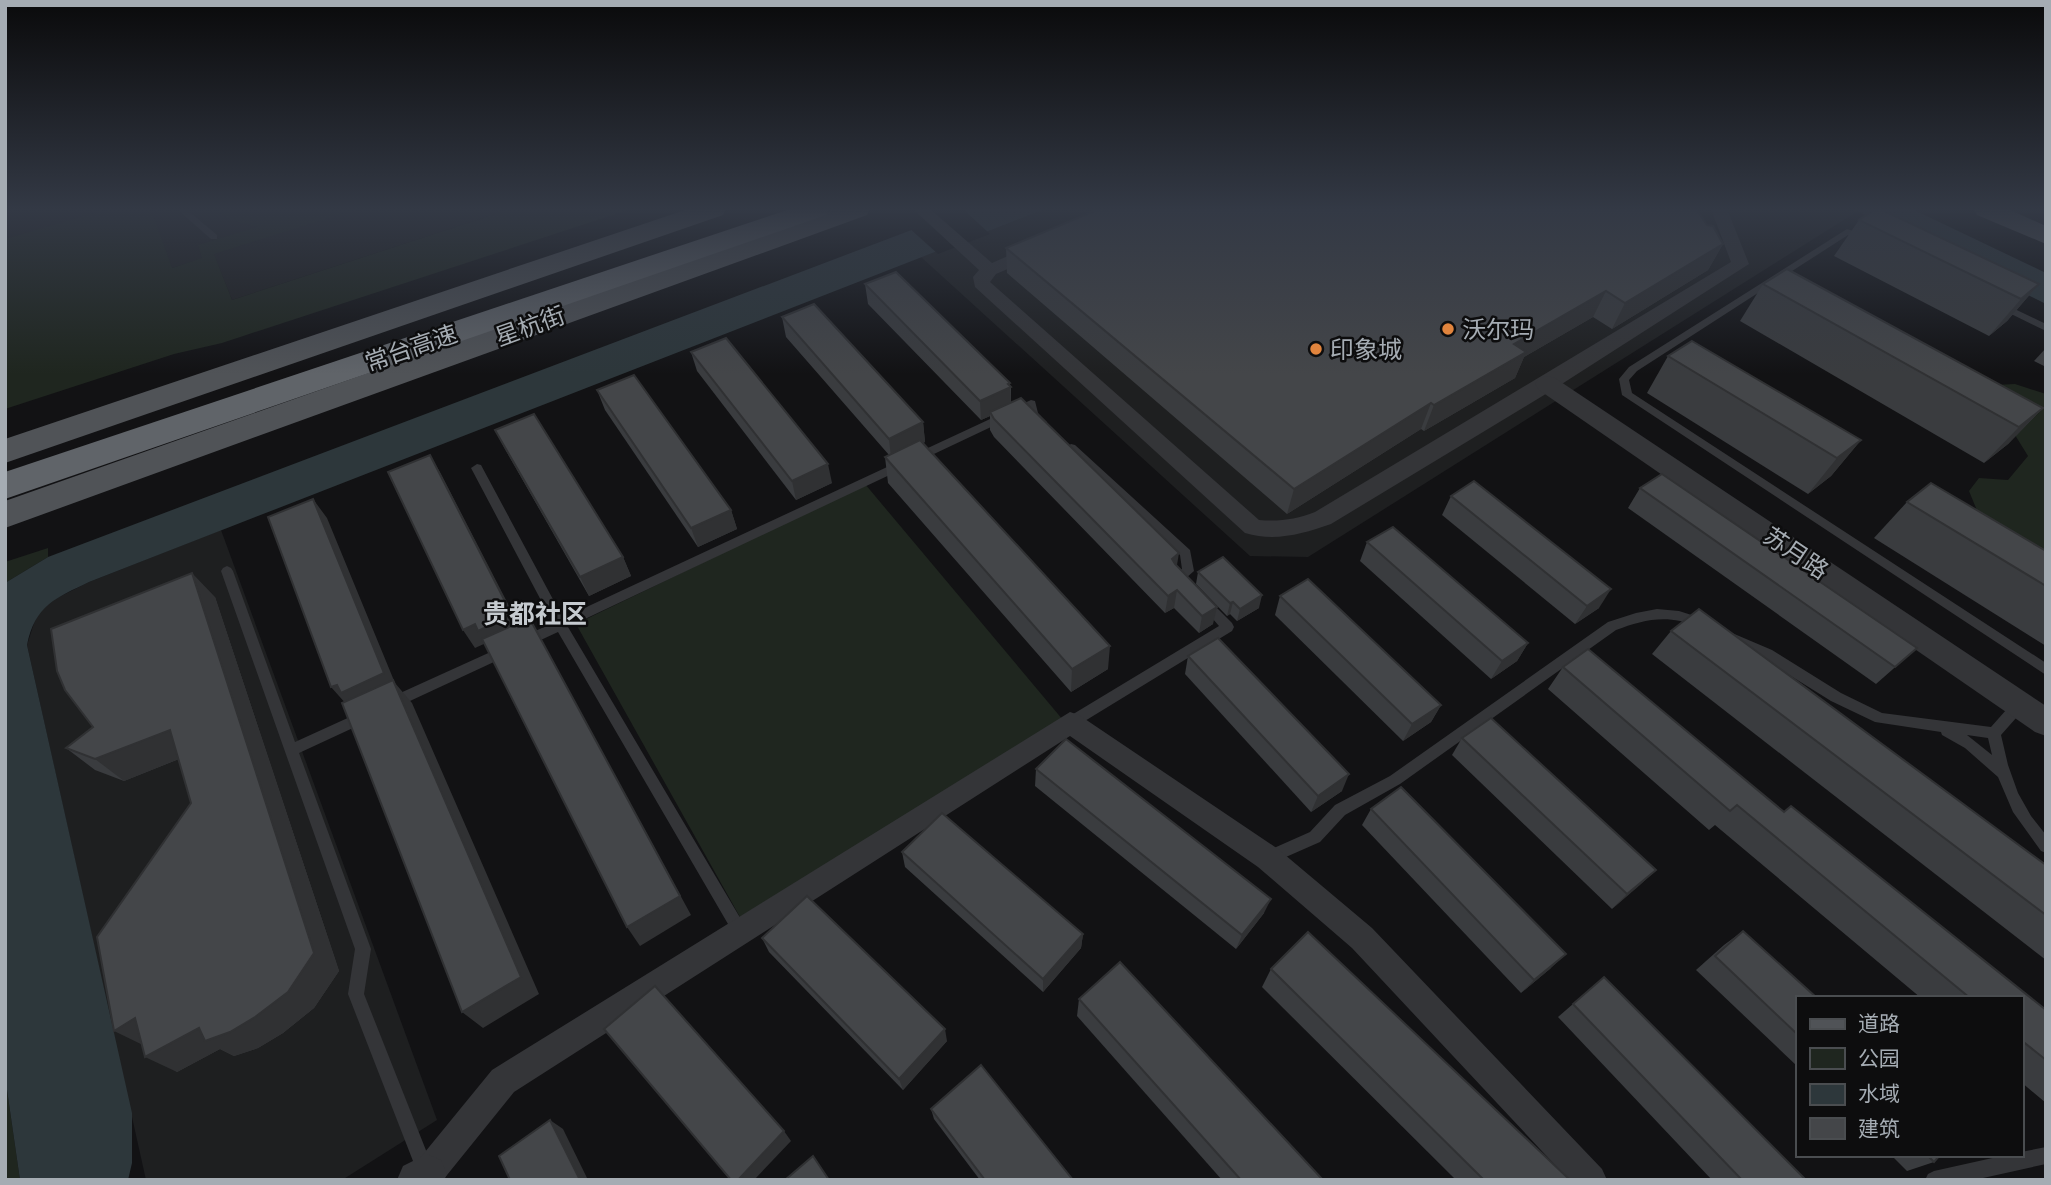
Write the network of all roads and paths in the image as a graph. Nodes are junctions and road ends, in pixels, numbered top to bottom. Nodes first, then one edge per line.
1 (551, 264) edge
2 (588, 264) edge
3 (654, 264) edge
4 (703, 264) edge
5 (983, 264) edge
6 (1003, 264) edge
7 (1740, 264) edge
8 (1797, 264) edge
9 (990, 270) junction
10 (1996, 302) edge
11 (2046, 328) edge
12 (1547, 384) junction
13 (1059, 437) joint
14 (5, 451) edge
15 (5, 458) edge
16 (477, 468) dead end
17 (5, 486) edge
18 (5, 515) edge
19 (227, 571) dead end
20 (560, 625) junction
21 (2046, 670) edge
22 (2019, 705) junction
23 (1070, 723) junction
24 (2046, 723) edge
25 (1934, 726) junction
26 (1994, 733) junction
27 (291, 751) junction
28 (2003, 773) junction
29 (2046, 846) edge
30 (1268, 858) junction
31 (740, 931) junction
32 (2046, 1155) edge
33 (422, 1177) edge
34 (1591, 1180) edge
35 (1934, 1180) edge

1 - 14 main road, 星杭街
2 - 15 highway, 常台高速
3 - 17 highway, 常台高速
4 - 18 main road, 星杭街
5 - 9 street
6 - 9 street
7 - 12 street
8 - 21 lane
9 - 12 street
10 - 11 lane
12 - 22 street, 苏月路
13 - 20 lane
13 - 23 lane
16 - 20 lane
19 - 27 lane
20 - 27 lane
20 - 31 lane
22 - 24 street, 苏月路
22 - 26 lane
23 - 30 street
23 - 31 street
25 - 26 lane
25 - 28 lane
25 - 30 lane
26 - 28 lane
27 - 33 lane
28 - 29 lane
30 - 34 street
31 - 33 street
32 - 35 lane

